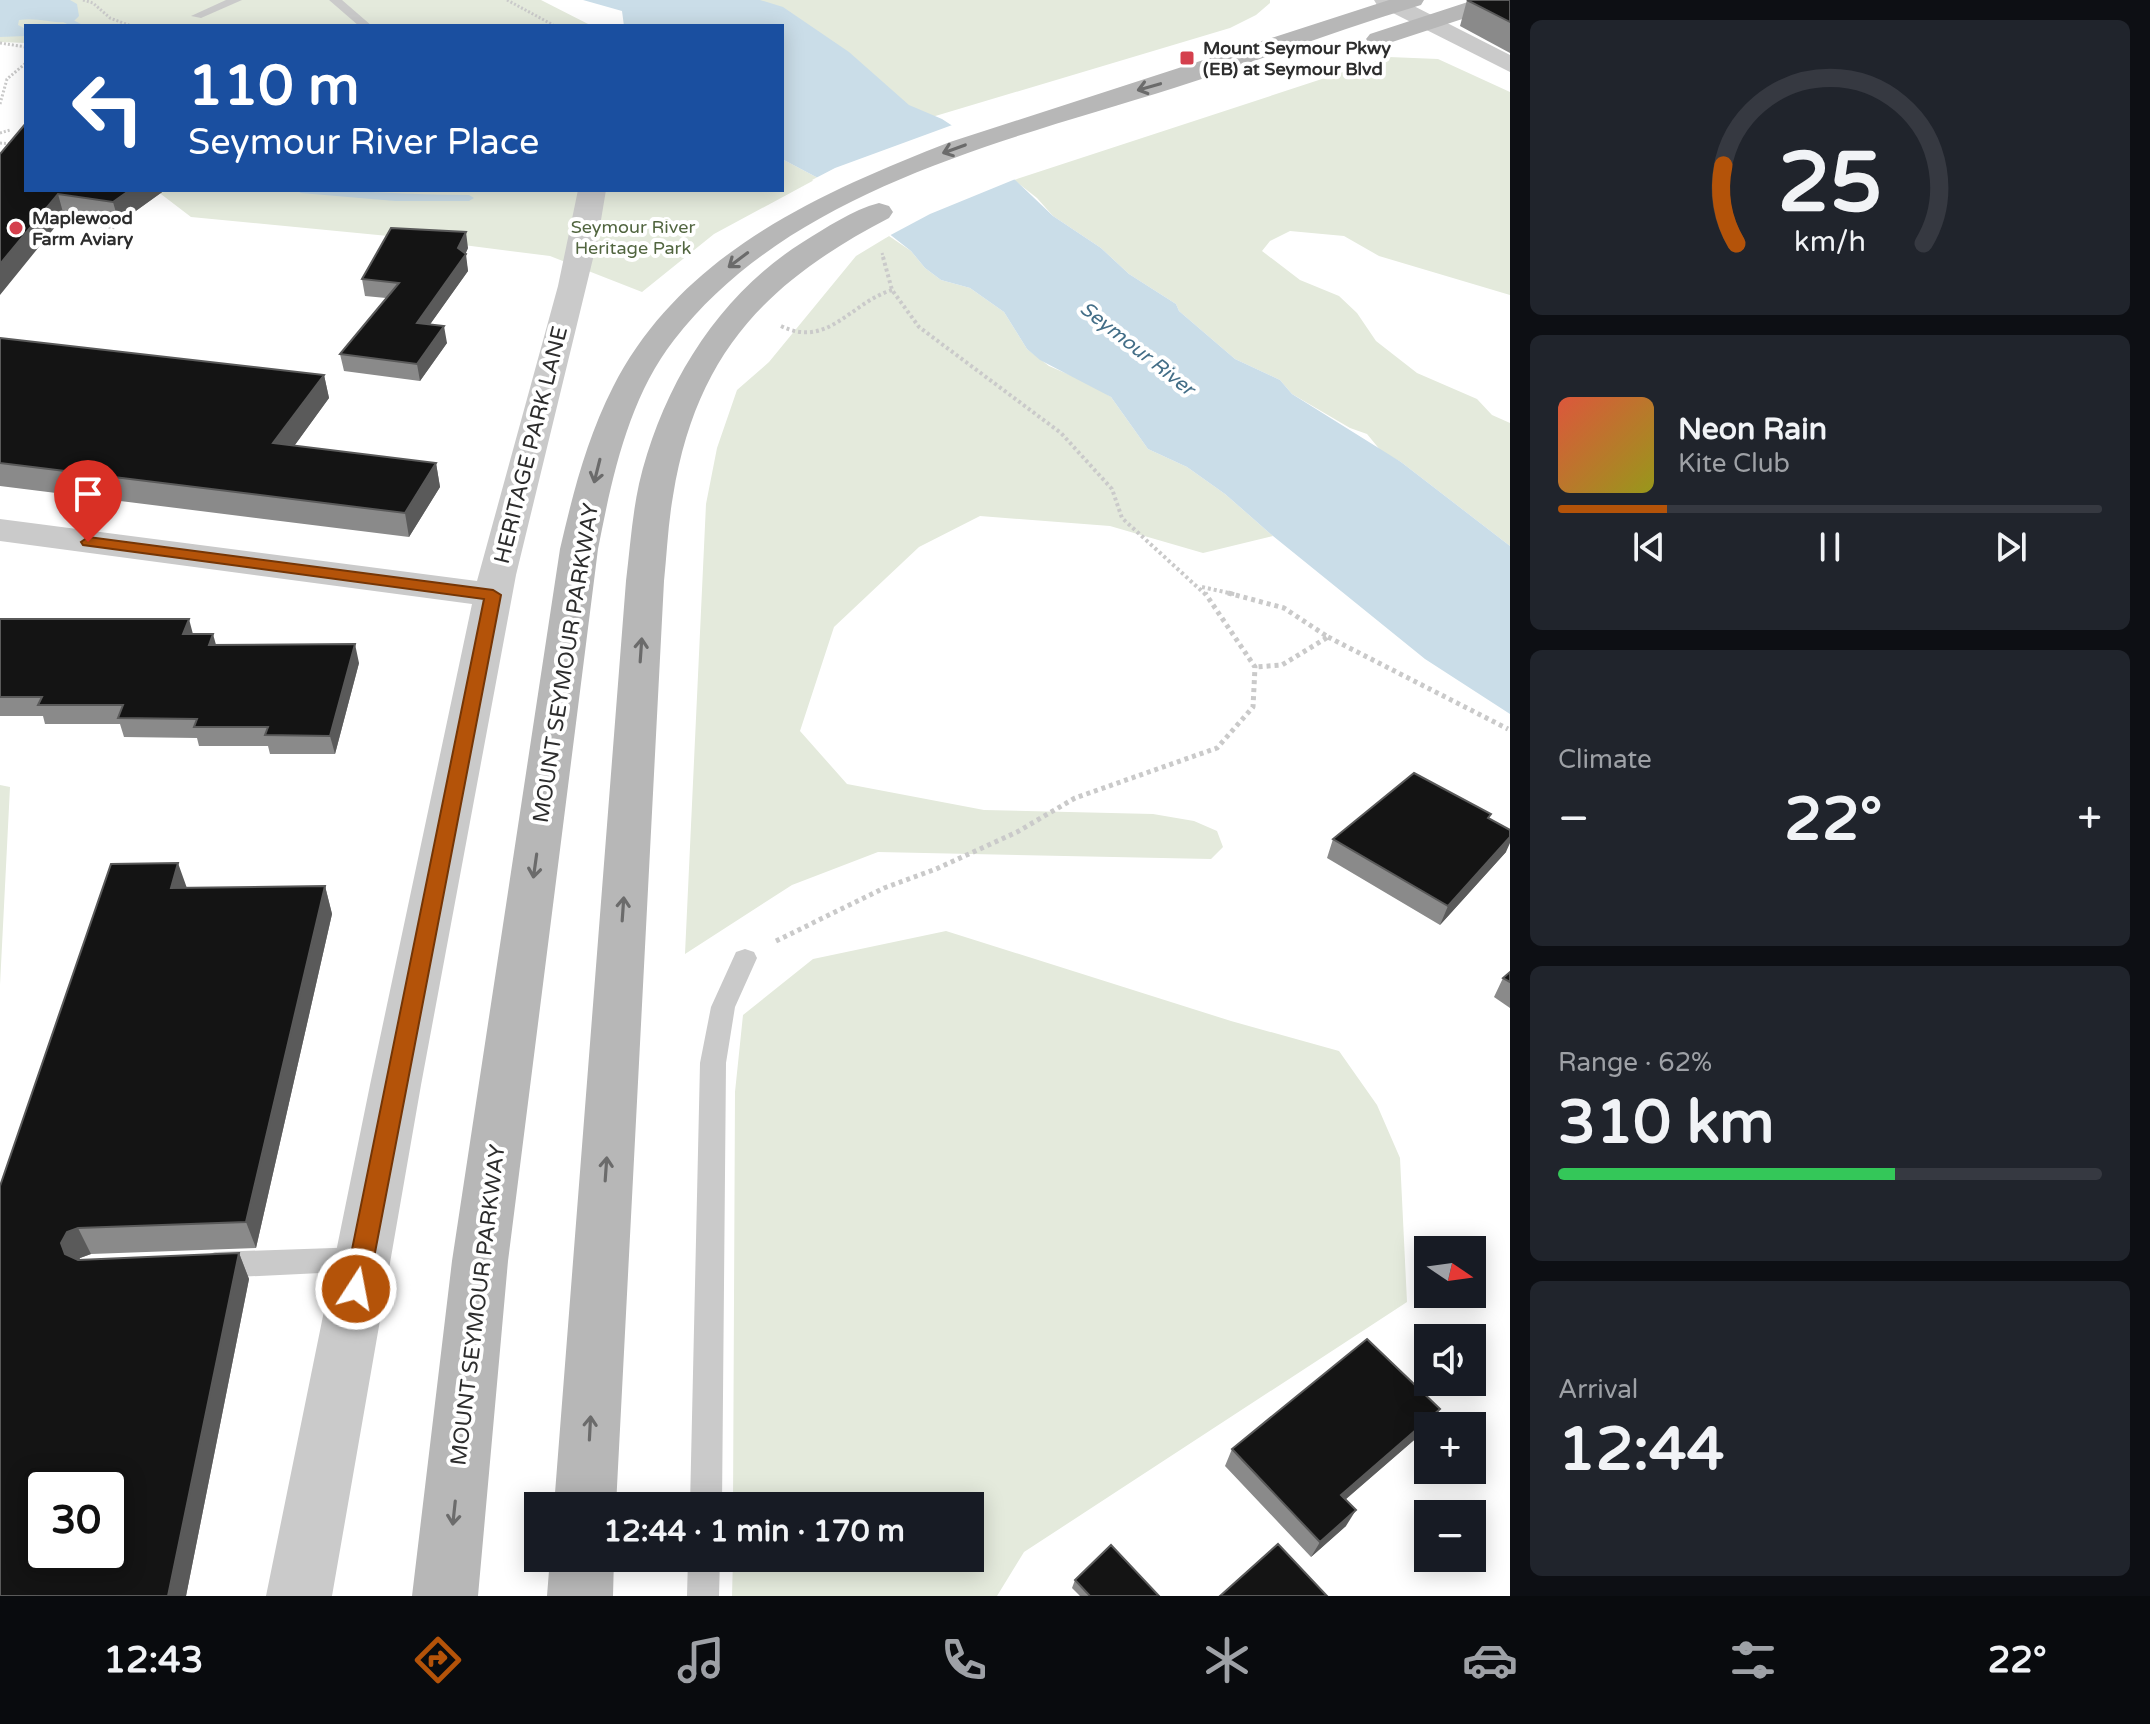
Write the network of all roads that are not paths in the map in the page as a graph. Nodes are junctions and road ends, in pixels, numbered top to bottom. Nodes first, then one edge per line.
1 (236, 0) edge
2 (335, 0) edge
3 (1497, 0) edge
4 (1327, 1) edge
5 (1397, 2) edge
6 (197, 16) dead end
7 (364, 24) edge
8 (1428, 24) junction
9 (1330, 27) junction
10 (1351, 47) dead end
11 (1510, 65) edge
12 (1059, 141) dead end
13 (939, 184) dead end
14 (592, 192) edge
15 (897, 203) dead end
16 (816, 227) junction
17 (0, 530) edge
18 (493, 595) junction
19 (745, 958) road end
20 (362, 1259) junction
21 (187, 1266) edge
22 (586, 1492) edge
23 (706, 1492) edge
24 (581, 1572) edge
25 (704, 1572) edge
26 (299, 1596) edge
27 (445, 1596) edge
28 (580, 1596) edge
29 (703, 1596) edge

1 - 6 lane
2 - 7 lane
3 - 8 main road
4 - 9 main road
5 - 8 street
5 - 9 main road, MOUNT SEYMOUR PARKWAY
8 - 10 main road
8 - 11 street
9 -> 16 main road, MOUNT SEYMOUR PARKWAY
12 - 13 main road
14 - 18 street, HERITAGE PARK LANE
15 - 16 main road, MOUNT SEYMOUR PARKWAY
22 -> 16 main road, MOUNT SEYMOUR PARKWAY
16 -> 27 main road, MOUNT SEYMOUR PARKWAY
17 - 18 street
18 - 20 street, HERITAGE PARK LANE
19 - 23 lane
20 - 21 lane
20 - 26 street, HERITAGE PARK LANE
24 - 28 main road
25 - 29 lane

